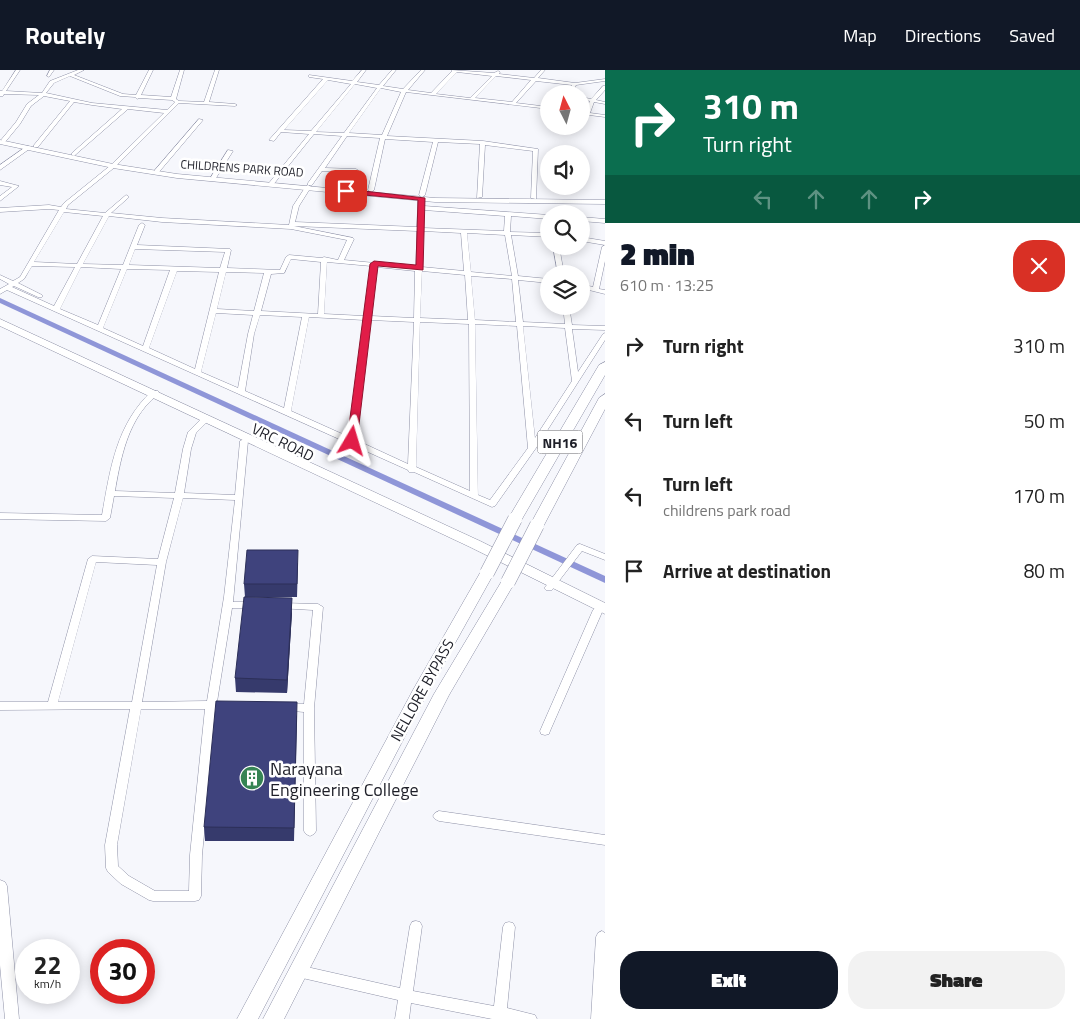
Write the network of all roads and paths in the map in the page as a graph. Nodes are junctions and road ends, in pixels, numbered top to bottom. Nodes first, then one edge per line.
1 (18, 70) edge
2 (52, 70) edge
3 (82, 70) edge
4 (151, 70) edge
5 (182, 70) edge
6 (217, 70) edge
7 (318, 70) edge
8 (364, 70) edge
9 (394, 70) edge
10 (423, 70) edge
11 (455, 70) edge
12 (543, 70) edge
13 (498, 72) edge
14 (70, 75) junction
15 (49, 76) dead end
16 (327, 78) junction
17 (536, 79) junction
18 (605, 80) edge
19 (352, 83) junction
20 (575, 84) joint
21 (380, 87) junction
22 (605, 87) edge
23 (404, 91) junction
24 (1, 94) edge
25 (44, 94) junction
26 (432, 95) junction
27 (135, 98) junction
28 (472, 99) junction
29 (72, 101) junction
30 (175, 101) junction
31 (592, 101) junction
32 (206, 103) junction
33 (605, 103) edge
34 (235, 104) dead end
35 (513, 104) junction
36 (590, 104) edge
37 (540, 107) edge
38 (124, 108) junction
39 (168, 112) junction
40 (590, 114) edge
41 (605, 116) edge
42 (201, 120) dead end
43 (282, 131) junction
44 (313, 132) junction
45 (347, 134) junction
46 (383, 138) junction
47 (1, 140) edge
48 (272, 140) dead end
49 (436, 140) junction
50 (483, 144) junction
51 (34, 148) junction
52 (230, 151) dead end
53 (59, 153) junction
54 (74, 154) junction
55 (115, 164) junction
56 (0, 168) edge
57 (321, 170) junction
58 (157, 171) junction
59 (356, 171) dead end
60 (214, 176) junction
61 (272, 182) junction
62 (0, 183) edge
63 (309, 186) junction
64 (371, 190) junction
65 (126, 197) dead end
66 (422, 197) junction
67 (479, 197) junction
68 (534, 198) junction
69 (0, 199) edge
70 (605, 201) edge
71 (421, 208) junction
72 (63, 209) junction
73 (0, 210) edge
74 (107, 214) junction
75 (508, 214) junction
76 (540, 216) edge
77 (590, 220) edge
78 (605, 221) edge
79 (142, 225) dead end
80 (290, 225) junction
81 (419, 229) junction
82 (464, 231) junction
83 (507, 232) junction
84 (540, 234) edge
85 (590, 240) edge
86 (605, 243) edge
87 (133, 247) junction
88 (605, 247) edge
89 (324, 259) junction
90 (341, 260) junction
91 (32, 264) junction
92 (374, 264) junction
93 (80, 265) junction
94 (124, 267) junction
95 (420, 268) junction
96 (174, 269) junction
97 (222, 271) junction
98 (268, 272) junction
99 (467, 272) junction
100 (0, 277) edge
101 (515, 277) junction
102 (540, 280) edge
103 (17, 284) junction
104 (590, 287) edge
105 (596, 288) junction
106 (4, 290) edge
107 (605, 292) edge
108 (57, 307) junction
109 (212, 311) junction
110 (258, 313) junction
111 (306, 315) junction
112 (568, 315) edge
113 (321, 316) junction
114 (367, 318) junction
115 (419, 320) junction
116 (0, 322) edge
117 (472, 324) junction
118 (520, 325) junction
119 (0, 328) edge
120 (100, 328) junction
121 (570, 328) junction
122 (605, 328) edge
123 (605, 335) edge
124 (146, 348) junction
125 (605, 365) edge
126 (198, 371) junction
127 (575, 381) junction
128 (241, 390) junction
129 (152, 395) junction
130 (605, 398) edge
131 (287, 411) junction
132 (203, 422) junction
133 (244, 441) junction
134 (352, 441) junction
135 (532, 448) junction
136 (412, 470) junction
137 (111, 493) junction
138 (179, 496) junction
139 (474, 496) junction
140 (239, 498) junction
141 (0, 516) edge
142 (605, 557) edge
143 (162, 562) junction
144 (551, 586) junction
145 (228, 605) junction
146 (603, 611) edge
147 (211, 705) junction
148 (0, 706) edge
149 (52, 706) junction
150 (137, 706) junction
151 (240, 706) edge
152 (280, 707) edge
153 (309, 708) junction
154 (545, 732) dead end
155 (439, 816) dead end
156 (310, 831) dead end
157 (605, 840) edge
158 (0, 886) edge
159 (416, 926) dead end
160 (509, 927) dead end
161 (1, 929) edge
162 (602, 936) dead end
163 (298, 971) junction
164 (407, 996) junction
165 (499, 1016) edge
166 (12, 1019) edge
167 (247, 1019) edge
168 (273, 1019) edge
169 (402, 1019) edge
170 (530, 1019) edge
171 (598, 1019) edge

1 - 24 street
2 - 15 street
3 - 14 street
4 - 27 street
5 - 30 street
6 - 32 street
7 - 16 street
8 - 19 street
9 - 21 street
10 - 23 street
11 - 13 street
11 - 26 street
12 - 17 street
13 - 17 street
13 - 28 street
14 - 25 street
14 - 27 street
16 - 19 street
16 - 43 street
17 - 20 street
17 - 35 street
18 - 20 street
19 - 21 street
19 - 44 street
21 - 23 street
21 - 45 street
22 - 31 street
23 - 26 street
23 - 46 street
24 - 25 street
25 - 29 street
25 - 47 street
26 - 28 street
27 - 30 street
27 - 38 street
28 - 35 street
29 - 38 street
29 - 51 street
30 - 32 street
30 - 39 street
31 - 33 street
31 - 36 street
32 - 34 street
35 - 37 street
38 - 39 street
38 - 54 street
39 - 55 street
40 - 41 street
42 - 58 street
43 - 44 street
43 - 48 street
44 - 45 street
44 - 61 street
45 - 46 street
45 - 57 street
46 - 49 street
46 - 64 street
47 - 51 street
49 - 50 street
49 - 66 street
50 - 67 street
50 - 68 street
51 - 53 street, CHILDRENS PARK ROAD
51 - 56 street
52 - 60 street
53 - 54 street, CHILDRENS PARK ROAD
53 - 55 street, CHILDRENS PARK ROAD
54 - 55 street, CHILDRENS PARK ROAD
55 - 58 street, CHILDRENS PARK ROAD
55 - 61 street, CHILDRENS PARK ROAD
55 - 72 street
57 - 59 street
57 - 63 street
58 - 60 street, CHILDRENS PARK ROAD
60 - 61 street, CHILDRENS PARK ROAD
61 - 63 street, CHILDRENS PARK ROAD
62 - 69 street
63 - 64 street, CHILDRENS PARK ROAD
63 - 66 street, CHILDRENS PARK ROAD
63 - 80 street
64 - 66 street, CHILDRENS PARK ROAD
65 - 74 street
66 - 67 street, CHILDRENS PARK ROAD
66 - 70 street, CHILDRENS PARK ROAD
66 - 71 street
67 - 68 street, CHILDRENS PARK ROAD
68 - 70 street, CHILDRENS PARK ROAD
71 - 75 street
71 - 81 street
72 - 73 street
72 - 74 street
72 - 91 street
74 - 80 street
74 - 93 street
75 - 76 street
75 - 83 street
77 - 78 street
79 - 87 street
80 - 81 street
80 - 90 street
81 - 82 street
81 - 95 street
82 - 83 street
82 - 99 street
83 - 84 street
83 - 101 street
85 - 86 street
87 - 94 street
87 - 97 street
88 - 105 street
89 - 90 street
89 - 98 street
89 - 113 street
90 - 92 street
91 - 93 street
91 - 103 street
92 - 95 street
92 - 114 street
93 - 94 street
93 - 108 street
94 - 96 street
94 - 120 street
95 - 99 street
95 - 115 street
96 - 97 street
96 - 124 street
97 - 98 street
97 - 109 street
98 - 110 street
99 - 101 street
99 - 117 street
100 - 103 street
101 - 102 street
101 - 118 street
103 - 106 street
103 - 108 street
104 - 105 street
105 - 107 street
106 - 108 street
108 - 120 street
109 - 110 street
109 - 126 street
110 - 111 street
110 - 128 street
111 - 113 street
111 - 131 street
112 - 121 street
113 - 114 street
114 - 115 street
114 - 134 street
115 - 117 street
115 - 136 street
116 - 129 main road
117 - 118 street
117 - 139 street
118 - 121 street
118 - 135 street
119 - 129 main road, VRC ROAD
120 - 124 street
121 - 122 street
121 - 127 street
123 - 127 street
124 - 126 street
125 - 167 main road, NELLORE BYPASS / NH16, bridge
126 - 128 street
127 - 135 street
128 - 131 street
129 - 132 main road, VRC ROAD
129 - 137 street
129 - 144 main road
130 - 163 main road, NELLORE BYPASS / NH16, bridge
131 - 134 street
132 - 133 main road, VRC ROAD
132 - 138 street
133 - 140 street
133 - 144 main road, VRC ROAD
134 - 136 street
135 - 139 street
136 - 139 street
137 - 138 street
137 - 141 street
138 - 140 street
138 - 143 street
140 - 145 street
142 - 144 street
143 - 149 street
143 - 150 street
144 - 146 main road, VRC ROAD
145 - 147 street
145 - 153 street
146 - 154 street
147 - 150 street
147 - 150 street
147 - 151 street
148 - 149 street
149 - 150 street
152 - 153 street
153 - 156 street
155 - 157 street
158 - 161 street
159 - 164 street
160 - 165 street
161 - 166 street
162 - 171 street
163 - 164 street
163 - 168 main road, NELLORE BYPASS / NH16
164 - 165 street
164 - 169 street
165 - 170 street

